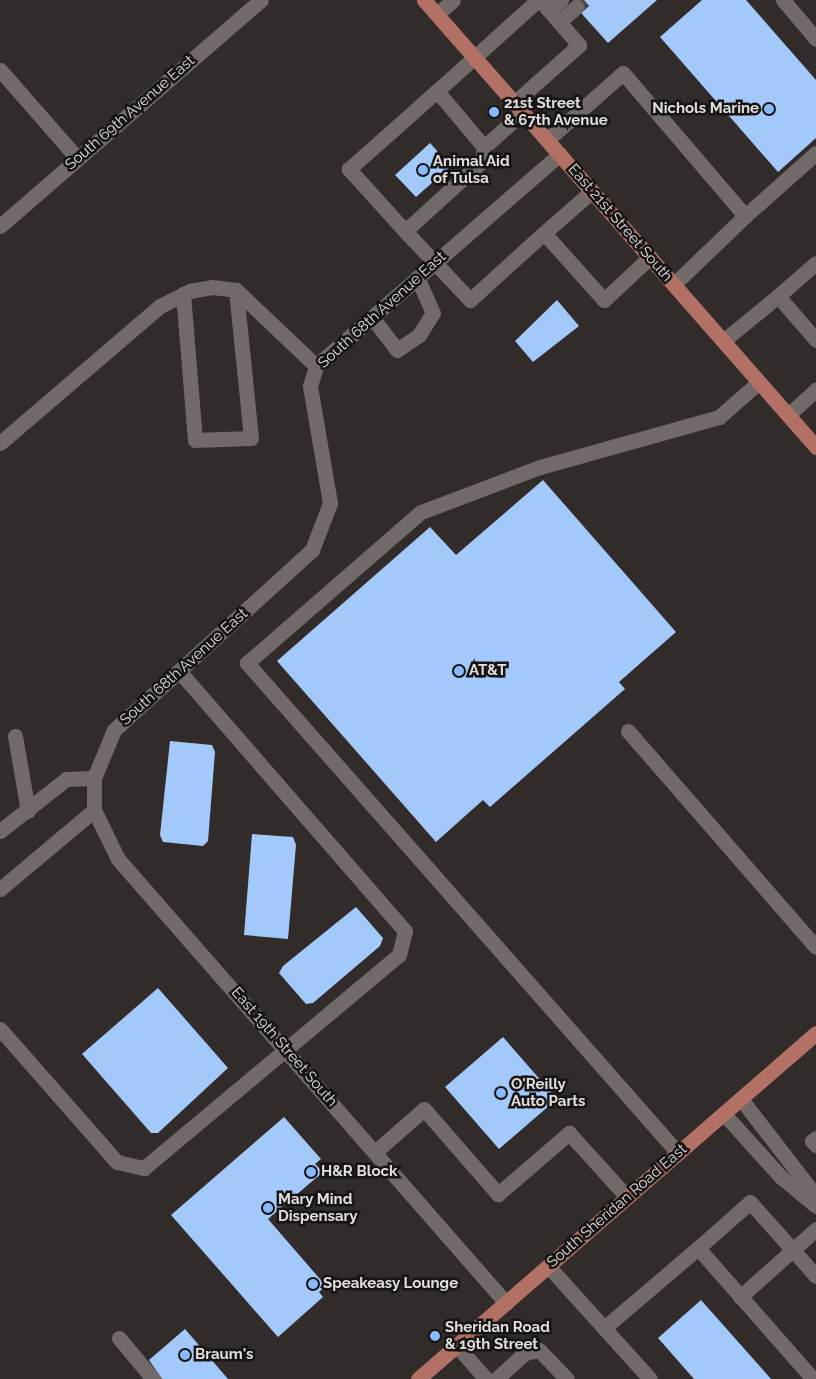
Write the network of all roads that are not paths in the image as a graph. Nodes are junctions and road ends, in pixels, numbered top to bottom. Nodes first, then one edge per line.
1 (260, 0) edge
2 (424, 0) edge
3 (453, 0) edge
4 (561, 0) tunnel mouth
5 (782, 0) edge
6 (576, 7) tunnel mouth
7 (547, 8) edge
8 (437, 14) junction
9 (816, 39) edge
10 (474, 56) junction
11 (0, 70) edge
12 (438, 91) junction
13 (519, 107) junction
14 (547, 140) junction
15 (484, 147) junction
16 (816, 153) edge
17 (560, 154) junction
18 (78, 159) junction
19 (592, 190) junction
20 (745, 216) junction
21 (0, 226) edge
22 (405, 231) junction
23 (544, 234) junction
24 (650, 258) junction
25 (436, 261) junction
26 (816, 263) edge
27 (417, 277) junction
28 (674, 284) junction
29 (236, 290) junction
30 (183, 294) junction
31 (778, 296) junction
32 (372, 317) junction
33 (816, 340) edge
34 (723, 341) junction
35 (316, 366) junction
36 (759, 382) junction
37 (816, 390) edge
38 (788, 415) junction
39 (0, 443) edge
40 (816, 447) edge
41 (179, 671) junction
42 (628, 731) dead end
43 (15, 736) dead end
44 (94, 778) junction
45 (28, 810) junction
46 (94, 810) junction
47 (0, 831) edge
48 (0, 889) edge
49 (816, 947) edge
50 (0, 1029) edge
51 (816, 1033) edge
52 (287, 1049) junction
53 (741, 1099) junction
54 (724, 1114) junction
55 (816, 1138) edge
56 (816, 1145) edge
57 (375, 1152) junction
58 (678, 1153) junction
59 (816, 1196) edge
60 (628, 1197) junction
61 (816, 1206) edge
62 (816, 1229) edge
63 (698, 1248) junction
64 (792, 1249) junction
65 (548, 1266) junction
66 (816, 1276) edge
67 (740, 1297) junction
68 (506, 1303) junction
69 (604, 1328) junction
70 (118, 1338) dead end
71 (457, 1346) junction
72 (153, 1379) edge
73 (418, 1379) edge
74 (486, 1379) edge
75 (496, 1379) edge
76 (567, 1379) edge
77 (650, 1379) edge
78 (813, 1379) edge

1 - 18 street, South 69th Avenue East
2 - 8 main road, East 21st Street South
3 - 8 street
4 - 7 street
5 - 9 street
6 - 7 street
7 - 10 street
7 - 13 street
8 - 10 main road, East 21st Street South
10 - 12 street
10 - 13 main road, East 21st Street South
11 - 18 street
12 - 15 street
12 - 22 street
13 - 14 main road, East 21st Street South
13 - 15 street
14 - 17 main road, East 21st Street South
14 - 20 street
15 - 22 street
16 - 20 street
17 - 19 main road, East 21st Street South
17 - 25 street, South 68th Avenue East
18 - 21 street, South 69th Avenue East
19 - 23 street
19 - 24 main road, East 21st Street South
20 - 28 street
22 - 25 street
23 - 24 street
23 - 25 street
24 - 28 main road, East 21st Street South
25 - 27 street, South 68th Avenue East
26 - 31 street
27 - 32 street, South 68th Avenue East
27 - 32 street
28 - 34 main road, East 21st Street South
29 - 30 street
29 - 30 street
29 - 35 street
30 - 39 street
31 - 33 street
31 - 34 street
32 - 35 street, South 68th Avenue East
34 - 36 main road, East 21st Street South
35 - 41 street, South 68th Avenue East
36 - 38 main road, East 21st Street South
36 - 58 street
37 - 38 street
38 - 40 main road, East 21st Street South
41 - 44 street, South 68th Avenue East
41 - 52 street
42 - 49 street
43 - 45 street
44 - 45 street
44 - 46 street, East 19th Street South
45 - 47 street
46 - 48 street
46 - 52 street, East 19th Street South
50 - 52 street
51 - 53 main road, South Sheridan Road East
52 - 57 street, East 19th Street South
53 - 54 main road, South Sheridan Road East
53 - 59 street
54 - 58 main road, South Sheridan Road East
54 - 61 street
55 - 56 street
57 - 60 street
57 - 68 street, East 19th Street South
58 - 60 main road, South Sheridan Road East
60 - 65 main road, South Sheridan Road East
62 - 64 street
63 - 64 street
63 - 67 street
63 - 69 street
64 - 66 street
64 - 67 street
65 - 68 main road, South Sheridan Road East
65 - 69 street
67 - 78 street
68 - 71 main road, South Sheridan Road East
69 - 77 street
70 - 72 street
71 - 73 main road, South Sheridan Road East
71 - 74 street
75 - 76 street

